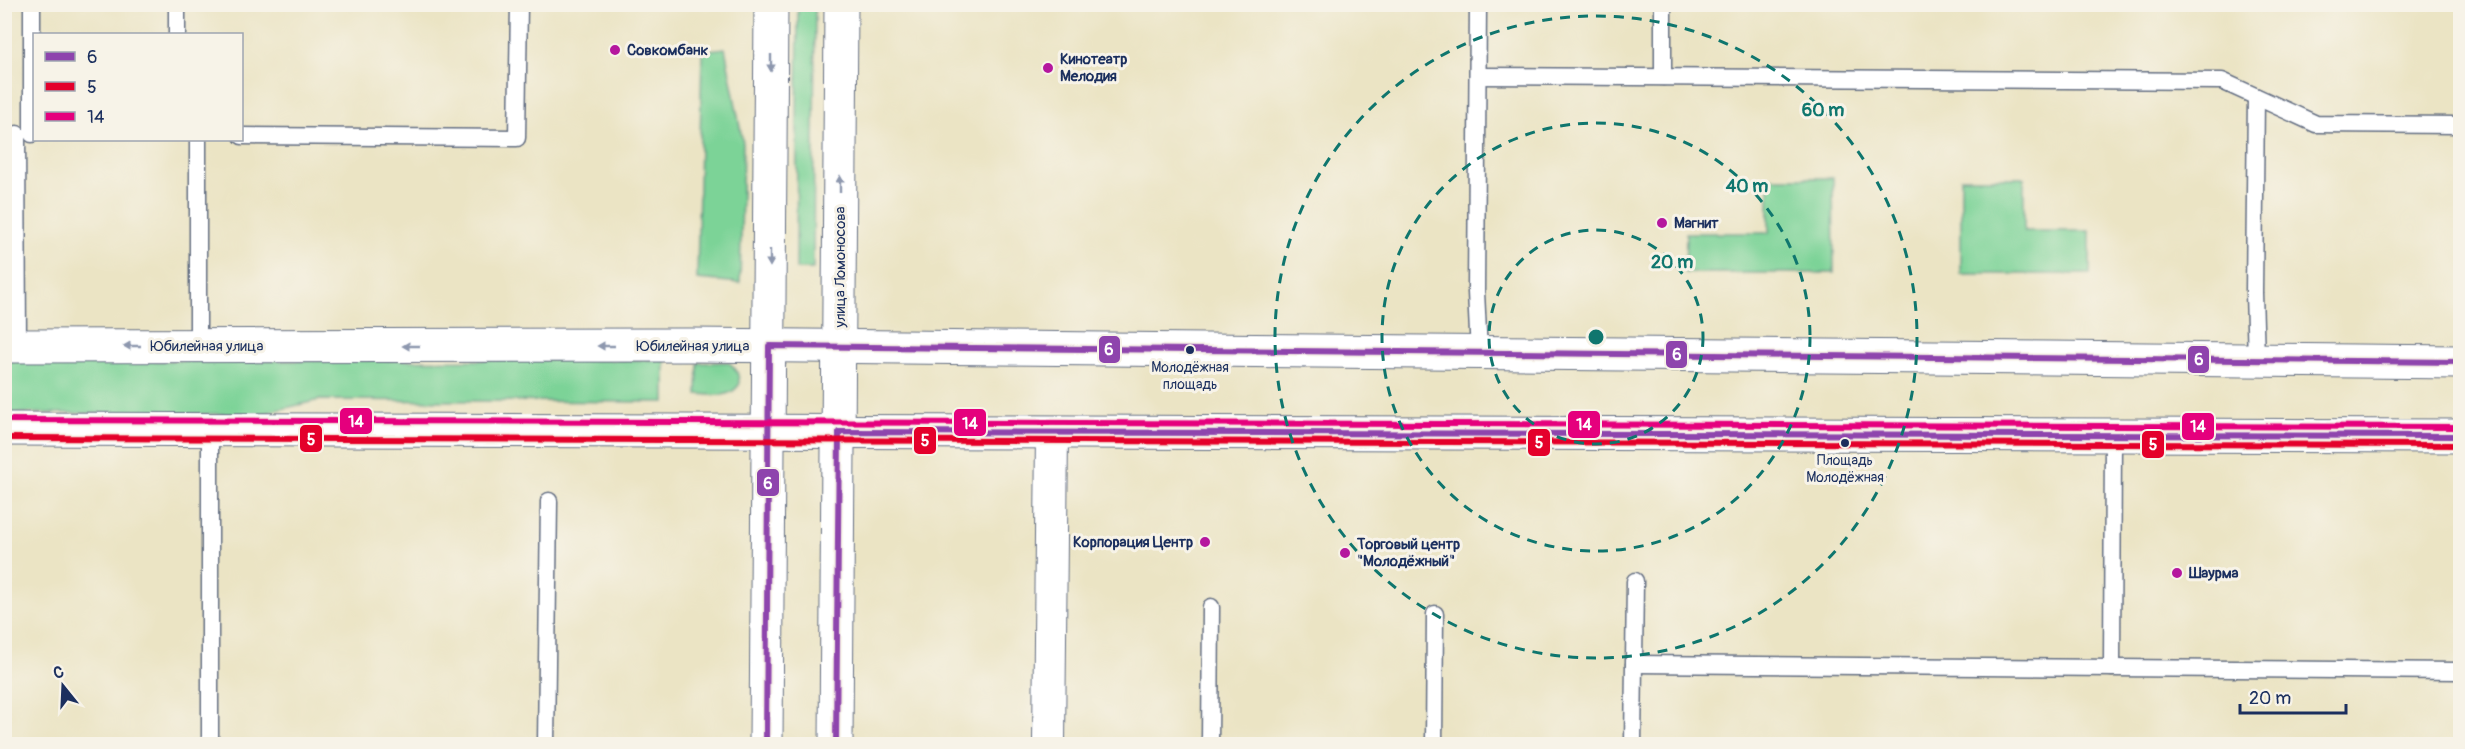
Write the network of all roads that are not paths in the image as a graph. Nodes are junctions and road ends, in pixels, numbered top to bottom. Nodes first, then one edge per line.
1 (32, 4) edge
2 (177, 4) edge
3 (519, 4) edge
4 (771, 4) edge
5 (841, 4) edge
6 (1478, 4) edge
7 (1663, 4) edge
8 (177, 33) edge
9 (1478, 76) junction
10 (1663, 77) junction
11 (2256, 97) junction
12 (2460, 125) edge
13 (22, 134) edge
14 (243, 135) edge
15 (198, 141) edge
16 (11, 346) edge
17 (198, 346) junction
18 (769, 346) junction
19 (839, 347) junction
20 (1479, 353) junction
21 (2256, 360) junction
22 (2460, 362) edge
23 (4, 429) edge
24 (210, 430) junction
25 (769, 431) junction
26 (839, 432) junction
27 (1052, 432) junction
28 (2113, 435) junction
29 (2460, 436) edge
30 (549, 501) dead end
31 (1635, 581) dead end
32 (1211, 607) dead end
33 (1435, 614) dead end
34 (1634, 664) junction
35 (2112, 668) junction
36 (2460, 671) edge
37 (210, 744) edge
38 (546, 744) edge
39 (766, 744) edge
40 (836, 744) edge
41 (1049, 744) edge
42 (1210, 744) edge
43 (1434, 744) edge
44 (1634, 744) edge

1 - 13 lane
2 - 8 lane
3 - 14 lane
4 -> 18 main road
19 -> 5 main road, улица Ломоносова
6 - 9 lane
7 - 10 lane
9 - 10 lane
9 - 20 lane
10 - 11 lane
11 - 12 lane
11 - 21 lane
13 - 16 lane
15 - 17 lane
17 -> 16 main road, Юбилейная улица
18 -> 17 main road, Юбилейная улица
18 - 19 main road, Юбилейная улица
18 - 25 main road
19 - 20 main road, Юбилейная улица
19 - 26 main road, улица Ломоносова
20 - 21 main road, Юбилейная улица
21 - 22 main road, Юбилейная улица
23 - 24 main road
24 - 25 main road
24 - 37 lane
25 - 26 main road
25 - 39 main road
26 - 27 main road
26 - 40 main road, улица Ломоносова
27 - 28 main road
27 - 41 street
28 - 29 main road
28 - 35 lane
30 - 38 lane
31 - 34 lane
32 - 42 lane
33 - 43 lane
34 - 35 lane
34 - 44 lane
35 - 36 lane

